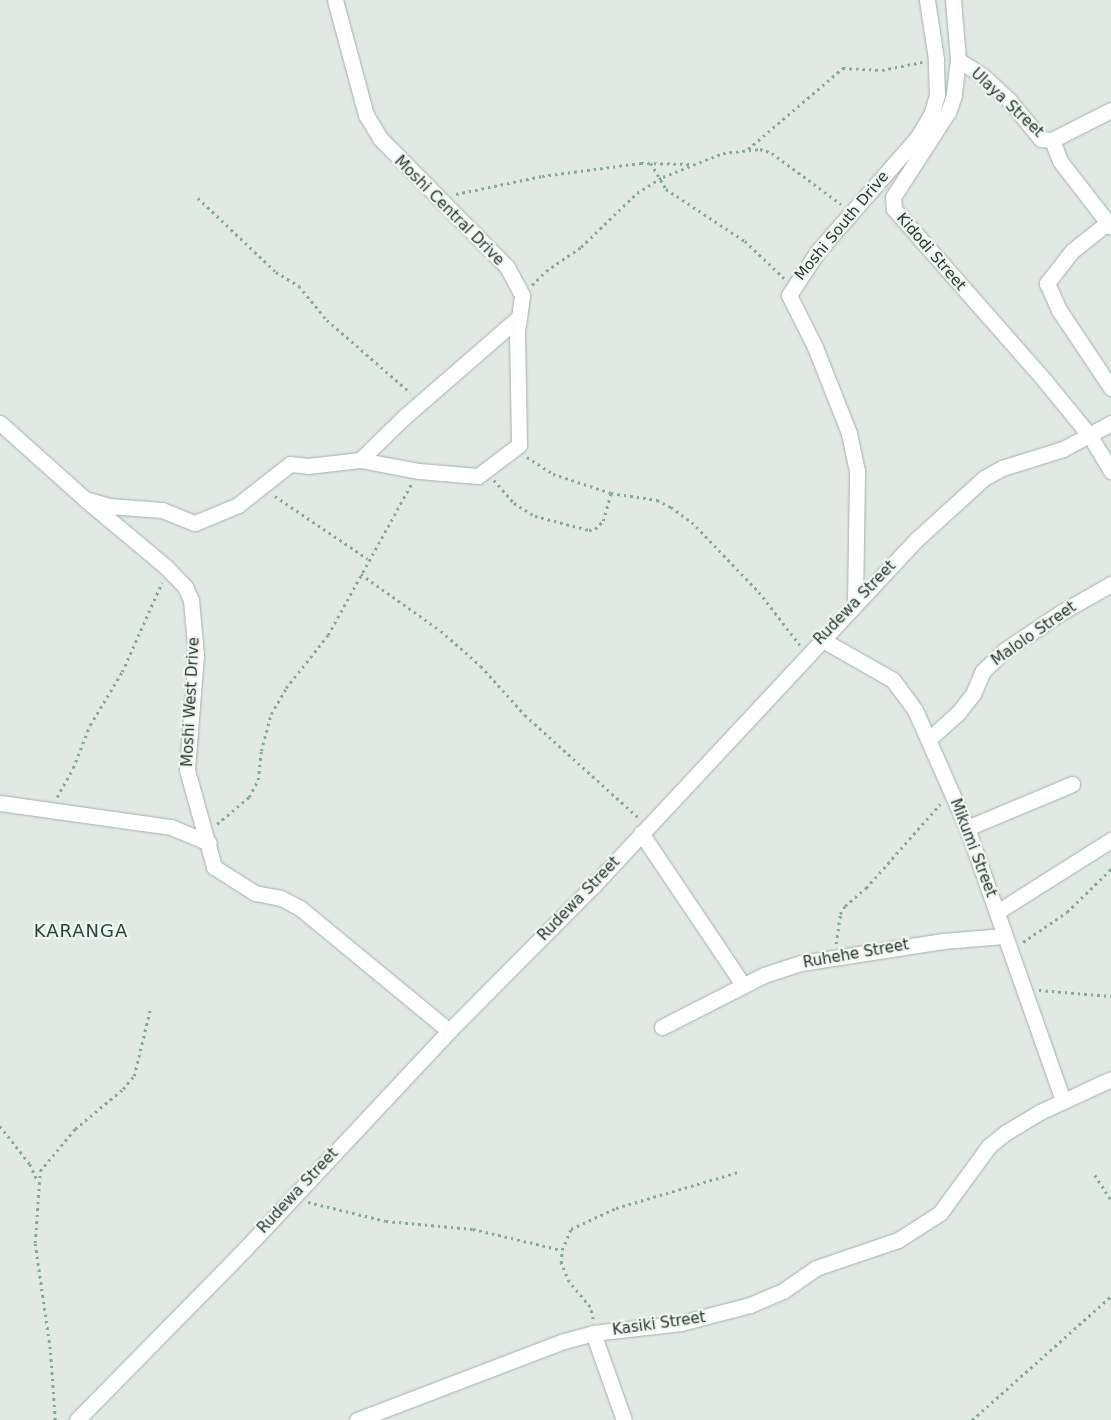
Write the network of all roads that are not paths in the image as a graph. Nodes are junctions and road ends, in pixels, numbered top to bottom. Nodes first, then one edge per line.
1 (335, 0) edge
2 (926, 0) edge
3 (953, 0) edge
4 (958, 60) junction
5 (1111, 110) edge
6 (1052, 140) junction
7 (1109, 225) edge
8 (519, 317) junction
9 (1111, 388) edge
10 (0, 423) edge
11 (1111, 424) edge
12 (1090, 436) junction
13 (360, 460) junction
14 (1111, 471) edge
15 (85, 499) junction
16 (1111, 584) edge
17 (855, 603) junction
18 (821, 640) junction
19 (929, 739) junction
20 (1072, 784) dead end
21 (0, 803) edge
22 (967, 828) junction
23 (645, 830) junction
24 (207, 837) junction
25 (1111, 840) edge
26 (997, 912) junction
27 (1004, 936) junction
28 (742, 986) junction
29 (662, 1027) dead end
30 (449, 1031) junction
31 (1111, 1079) edge
32 (1063, 1101) junction
33 (593, 1333) junction
34 (77, 1420) edge
35 (357, 1420) edge
36 (624, 1420) edge

1 - 8 street, Moshi Central Drive
2 - 17 street, Moshi South Drive
3 - 4 street, Kidodi Street
4 - 6 street, Ulaya Street
4 - 12 street, Kidodi Street
5 - 6 street, Ulaya Street
6 - 7 street
7 - 9 street
8 - 13 street
8 - 13 street
10 - 15 street
11 - 12 street, Rudewa Street
12 - 14 street, Kidodi Street
12 - 17 street, Rudewa Street
13 - 15 street
15 - 24 street, Moshi West Drive
16 - 19 street, Malolo Street
17 - 18 street, Rudewa Street
18 - 19 street, Mikumi Street
18 - 23 street, Rudewa Street
19 - 22 street, Mikumi Street
20 - 22 street
21 - 24 street
22 - 26 street, Mikumi Street
23 - 28 street
23 - 30 street, Rudewa Street
24 - 30 street, Moshi West Drive
25 - 26 street
26 - 27 street, Mikumi Street
27 - 28 street, Ruhehe Street
27 - 32 street, Mikumi Street
28 - 29 street, Ruhehe Street
30 - 34 street, Rudewa Street
31 - 32 street, Kasiki Street
32 - 33 street, Kasiki Street
33 - 35 street, Kasiki Street
33 - 36 street

